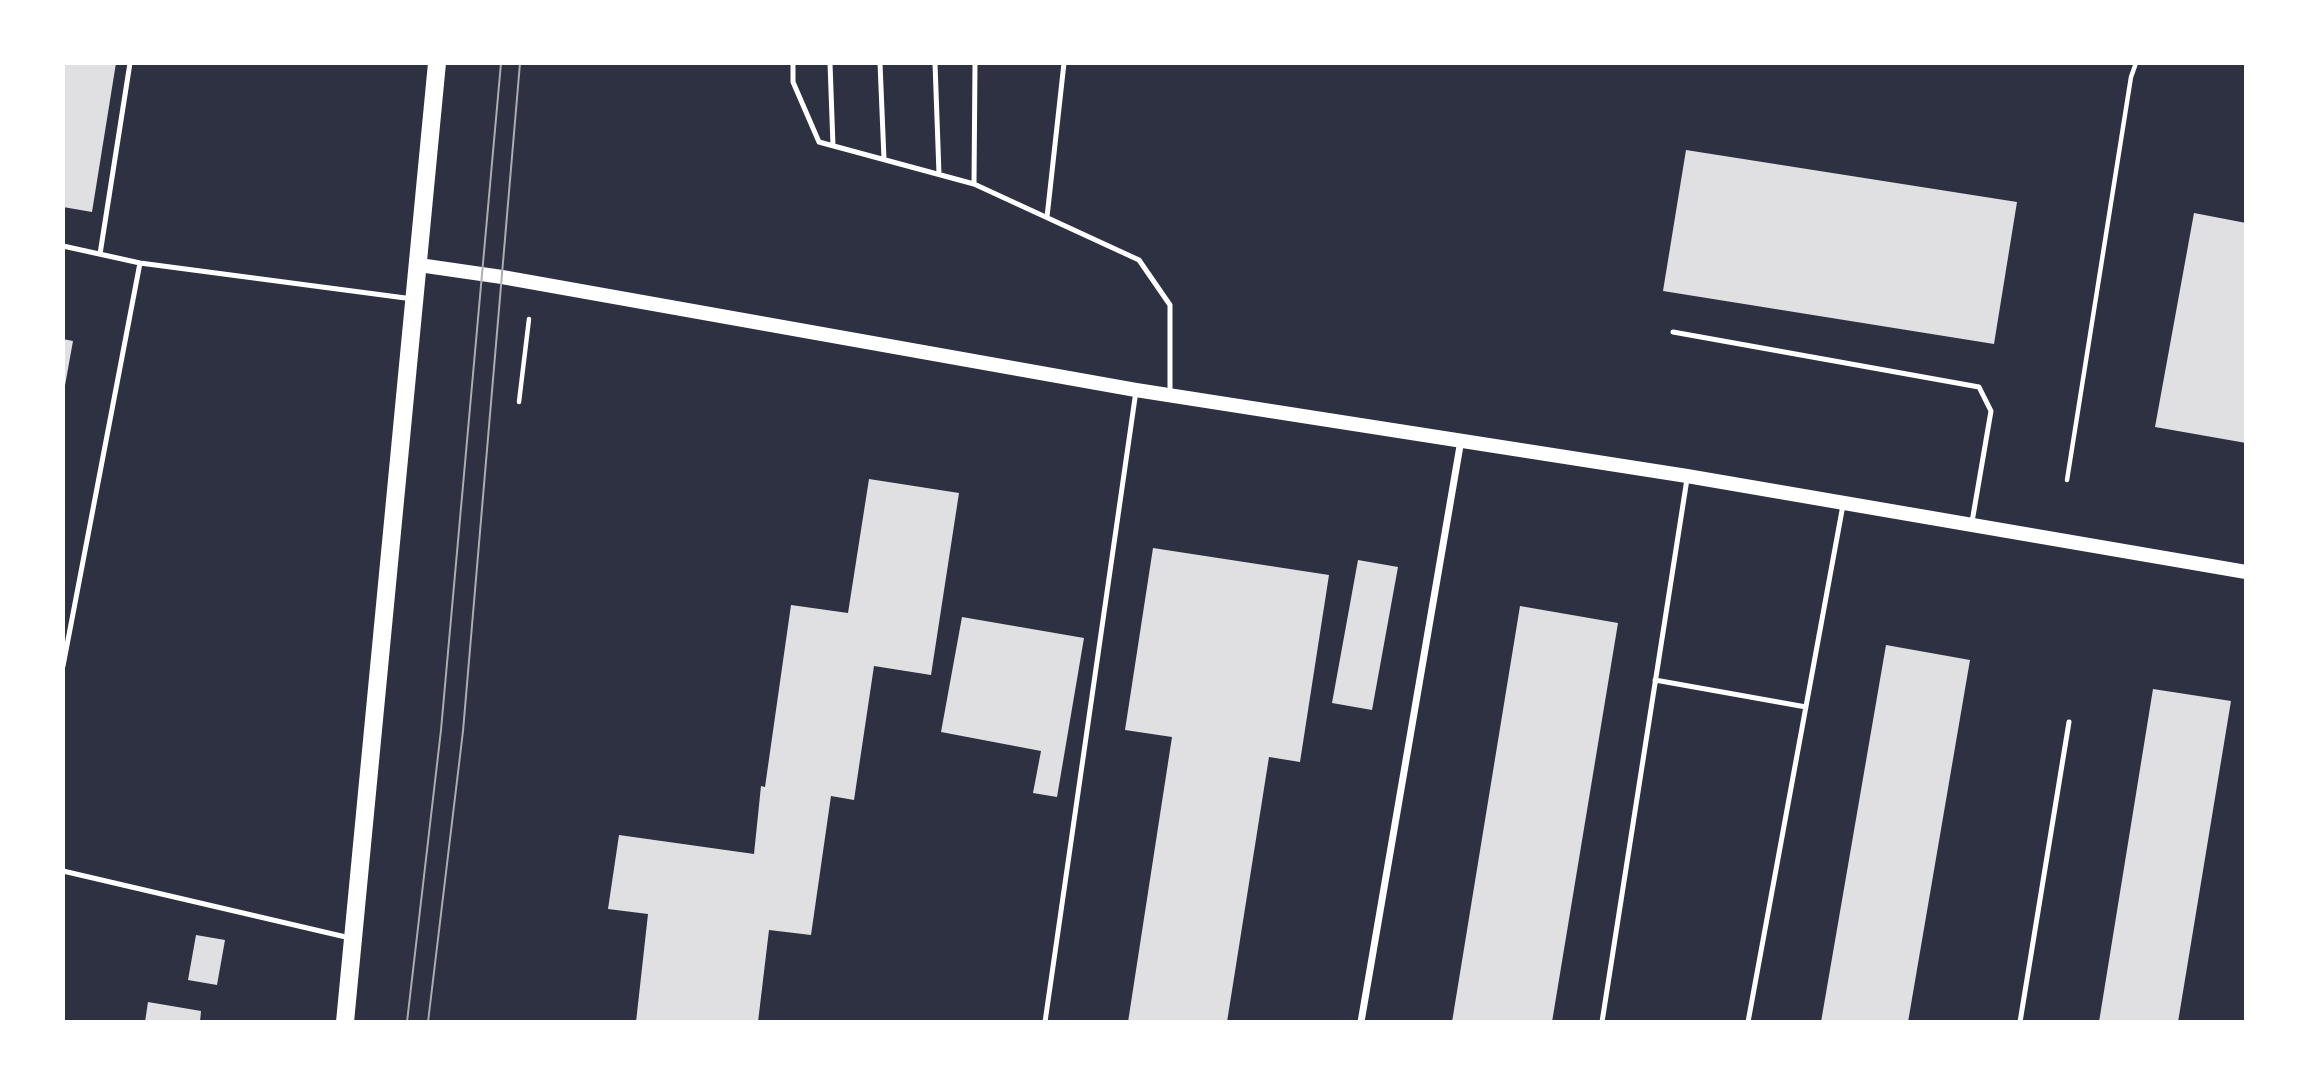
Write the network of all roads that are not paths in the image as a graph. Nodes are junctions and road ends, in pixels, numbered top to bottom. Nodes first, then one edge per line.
1 (130, 63) edge
2 (437, 63) edge
3 (793, 63) edge
4 (830, 63) edge
5 (880, 63) edge
6 (934, 63) edge
7 (975, 63) edge
8 (1064, 63) edge
9 (833, 146) junction
10 (884, 159) junction
11 (939, 174) junction
12 (975, 184) junction
13 (1046, 217) junction
14 (63, 246) edge
15 (100, 254) junction
16 (140, 263) junction
17 (419, 265) junction
18 (415, 299) junction
19 (1673, 332) dead end
20 (1136, 390) junction
21 (1170, 395) junction
22 (1461, 440) junction
23 (1687, 476) junction
24 (1844, 503) junction
25 (1971, 525) junction
26 (2246, 572) edge
27 (63, 666) edge
28 (1655, 680) junction
29 (1806, 707) junction
30 (2069, 722) dead end
31 (63, 872) edge
32 (353, 939) junction
33 (345, 1022) edge
34 (1045, 1022) edge
35 (1361, 1022) edge
36 (1602, 1022) edge
37 (1748, 1022) edge
38 (2020, 1022) edge

1 - 15 lane
2 - 17 main road
3 - 9 lane
4 - 9 lane
5 - 10 lane
6 - 11 lane
7 - 12 lane
8 - 13 lane
9 - 10 lane
10 - 11 lane
11 - 12 lane
12 - 13 lane
13 - 21 lane
14 - 15 lane
15 - 16 lane
16 - 18 lane
16 - 27 lane
17 - 18 main road
17 - 20 main road
18 - 32 main road
19 - 25 lane
20 - 21 main road
20 - 34 lane
21 - 22 main road
22 - 23 main road
22 - 35 street
23 - 24 main road
23 - 28 lane
24 - 25 main road
24 - 29 lane
25 - 26 main road
28 - 29 lane
28 - 36 lane
29 - 37 lane
30 - 38 lane
31 - 32 lane
32 - 33 main road

